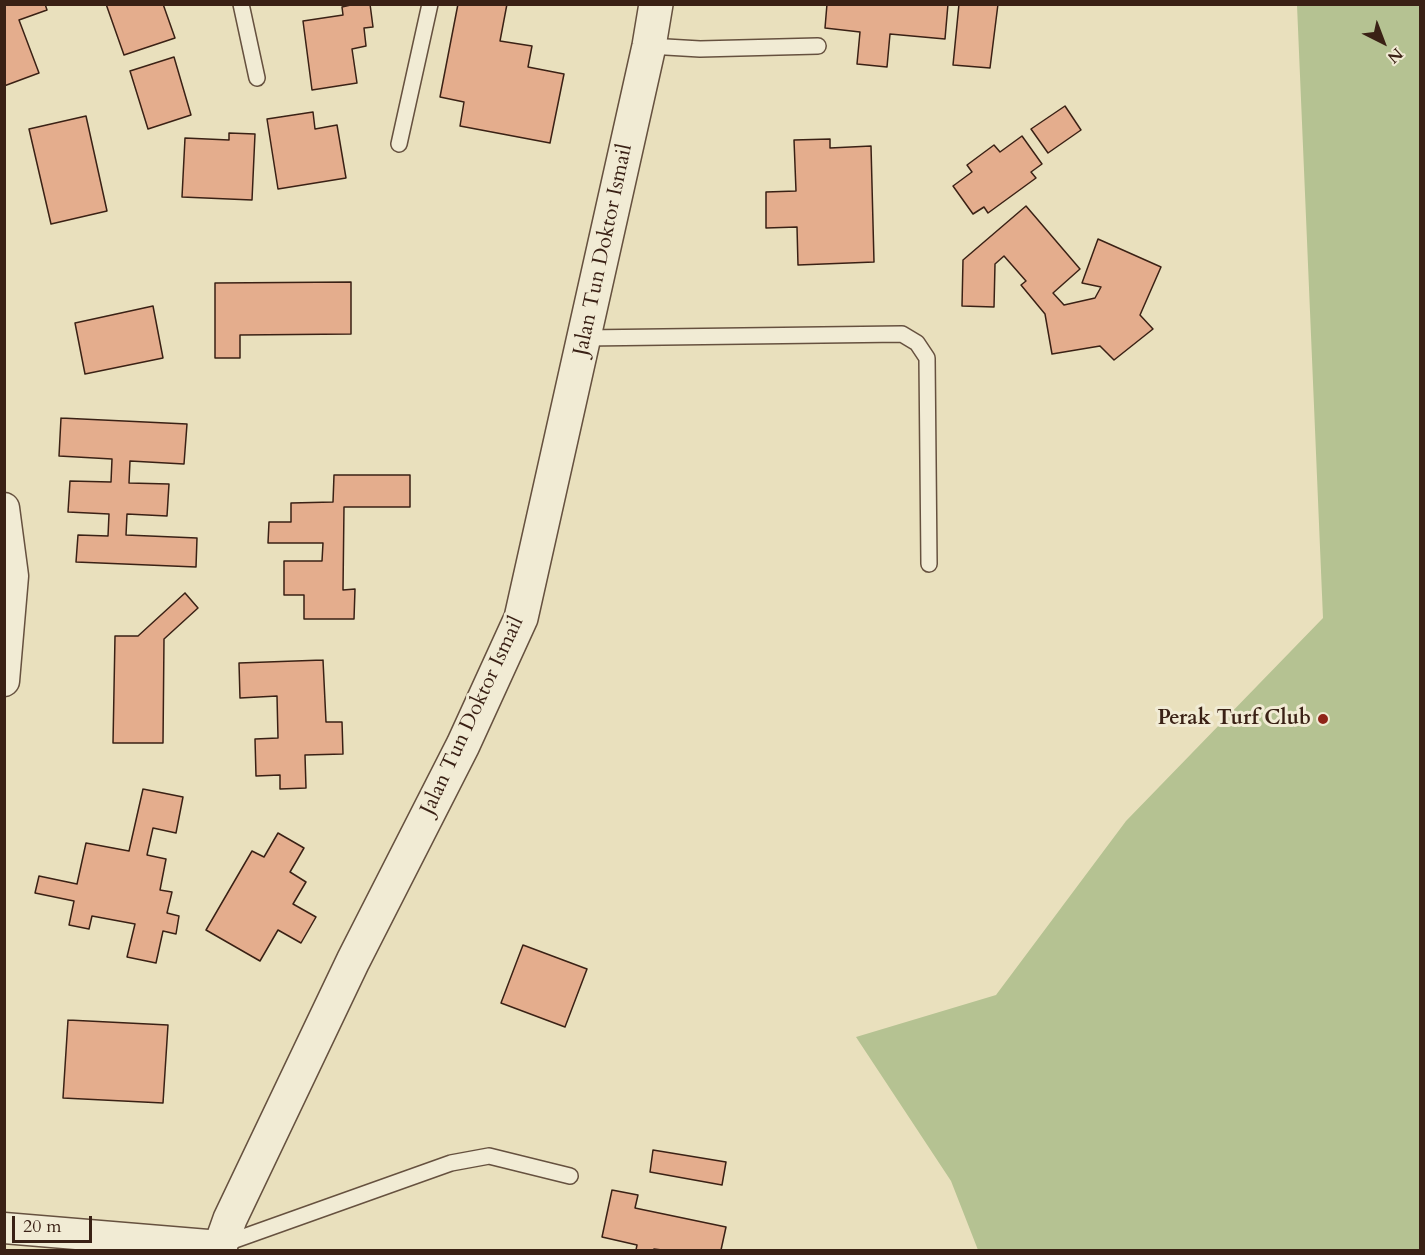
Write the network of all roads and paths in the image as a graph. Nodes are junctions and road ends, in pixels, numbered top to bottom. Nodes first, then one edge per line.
1 (241, 4) edge
2 (430, 4) edge
3 (656, 4) edge
4 (649, 46) junction
5 (818, 46) dead end
6 (257, 78) dead end
7 (399, 144) dead end
8 (584, 338) junction
9 (4, 508) edge
10 (929, 564) dead end
11 (4, 681) edge
12 (570, 1176) dead end
13 (4, 1228) edge
14 (219, 1248) edge

1 - 6 lane
2 - 7 lane
3 - 4 street, Jalan Tun Doktor Ismail
4 - 5 lane
4 - 8 street, Jalan Tun Doktor Ismail
8 - 10 lane
8 - 14 street, Jalan Tun Doktor Ismail
9 - 11 street
12 - 14 lane
13 - 14 street

